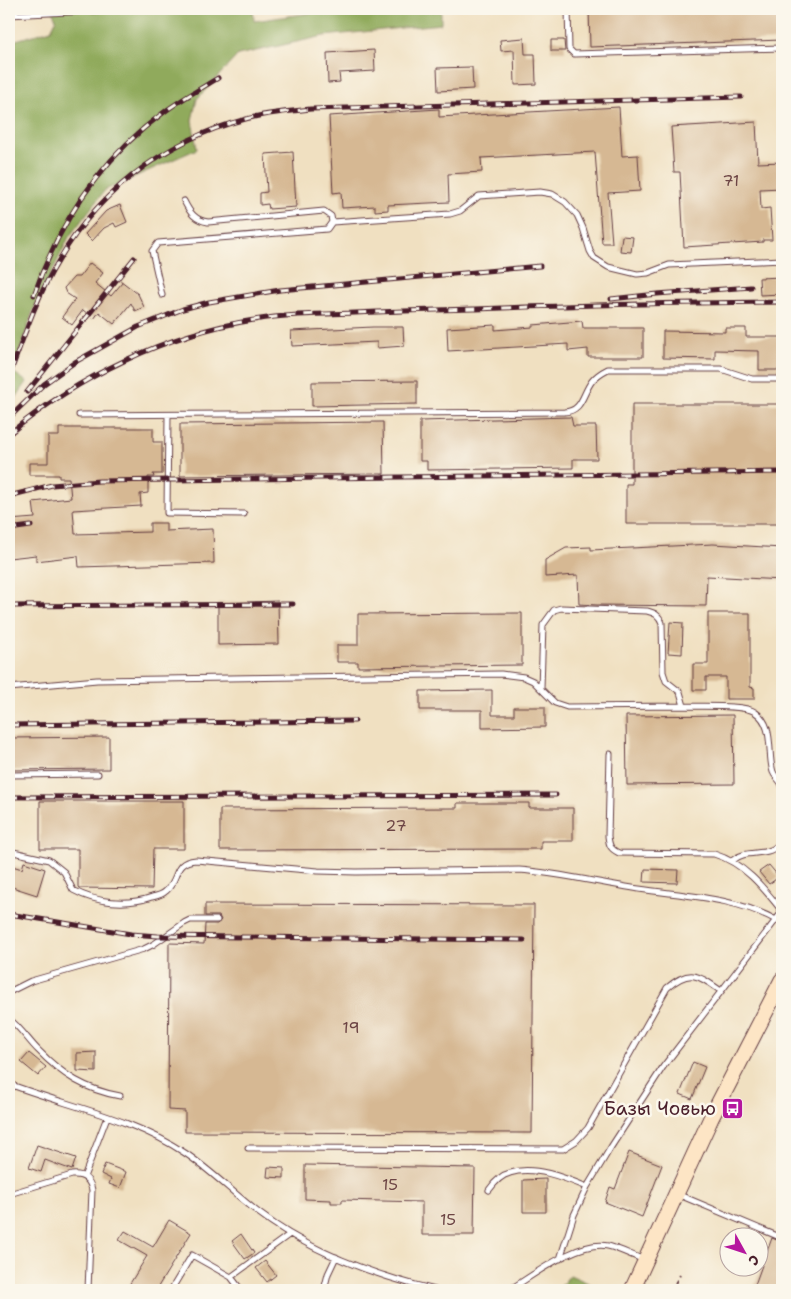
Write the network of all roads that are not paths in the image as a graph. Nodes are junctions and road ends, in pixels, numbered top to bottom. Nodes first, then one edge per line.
1 (128, 9) edge
2 (568, 9) edge
3 (9, 15) edge
4 (782, 48) edge
5 (184, 201) dead end
6 (332, 222) junction
7 (782, 260) edge
8 (162, 295) dead end
9 (782, 380) edge
10 (79, 414) dead end
11 (168, 415) junction
12 (244, 514) dead end
13 (9, 688) edge
14 (541, 688) junction
15 (684, 706) junction
16 (610, 754) dead end
17 (98, 774) dead end
18 (9, 775) edge
19 (9, 851) edge
20 (732, 861) junction
21 (782, 911) edge
22 (217, 920) dead end
23 (776, 920) junction
24 (782, 980) edge
25 (721, 991) junction
26 (9, 992) edge
27 (778, 994) edge
28 (9, 1019) edge
29 (9, 1084) edge
30 (120, 1096) dead end
31 (106, 1117) junction
32 (248, 1148) dead end
33 (84, 1177) junction
34 (587, 1187) junction
35 (488, 1190) dead end
36 (9, 1194) edge
37 (676, 1194) junction
38 (290, 1234) junction
39 (782, 1238) edge
40 (336, 1257) junction
41 (560, 1259) junction
42 (645, 1260) junction
43 (230, 1277) junction
44 (88, 1290) edge
45 (171, 1290) edge
46 (240, 1290) edge
47 (324, 1290) edge
48 (435, 1290) edge
49 (509, 1290) edge
50 (632, 1290) edge

1 - 3 lane
2 - 4 lane
5 - 6 lane
6 - 7 lane
6 - 8 lane
9 - 11 lane
10 - 11 lane
11 - 12 lane
13 - 14 lane
14 - 15 lane
14 - 15 lane
15 - 20 lane
16 - 20 lane
17 - 18 lane
19 - 23 lane
20 - 21 lane
21 - 23 lane
22 - 26 lane
23 - 25 lane
24 - 27 main road
25 - 32 lane
25 - 34 lane
27 - 37 main road
28 - 30 lane
29 - 31 lane
31 - 33 lane
31 - 38 lane
33 - 36 lane
33 - 44 lane
34 - 35 lane
34 - 41 lane
37 - 39 lane
37 - 42 main road
38 - 40 lane
38 - 43 lane
40 - 47 lane
40 - 48 lane
41 - 42 lane
41 - 49 lane
42 - 50 main road
43 - 45 lane
43 - 46 lane

